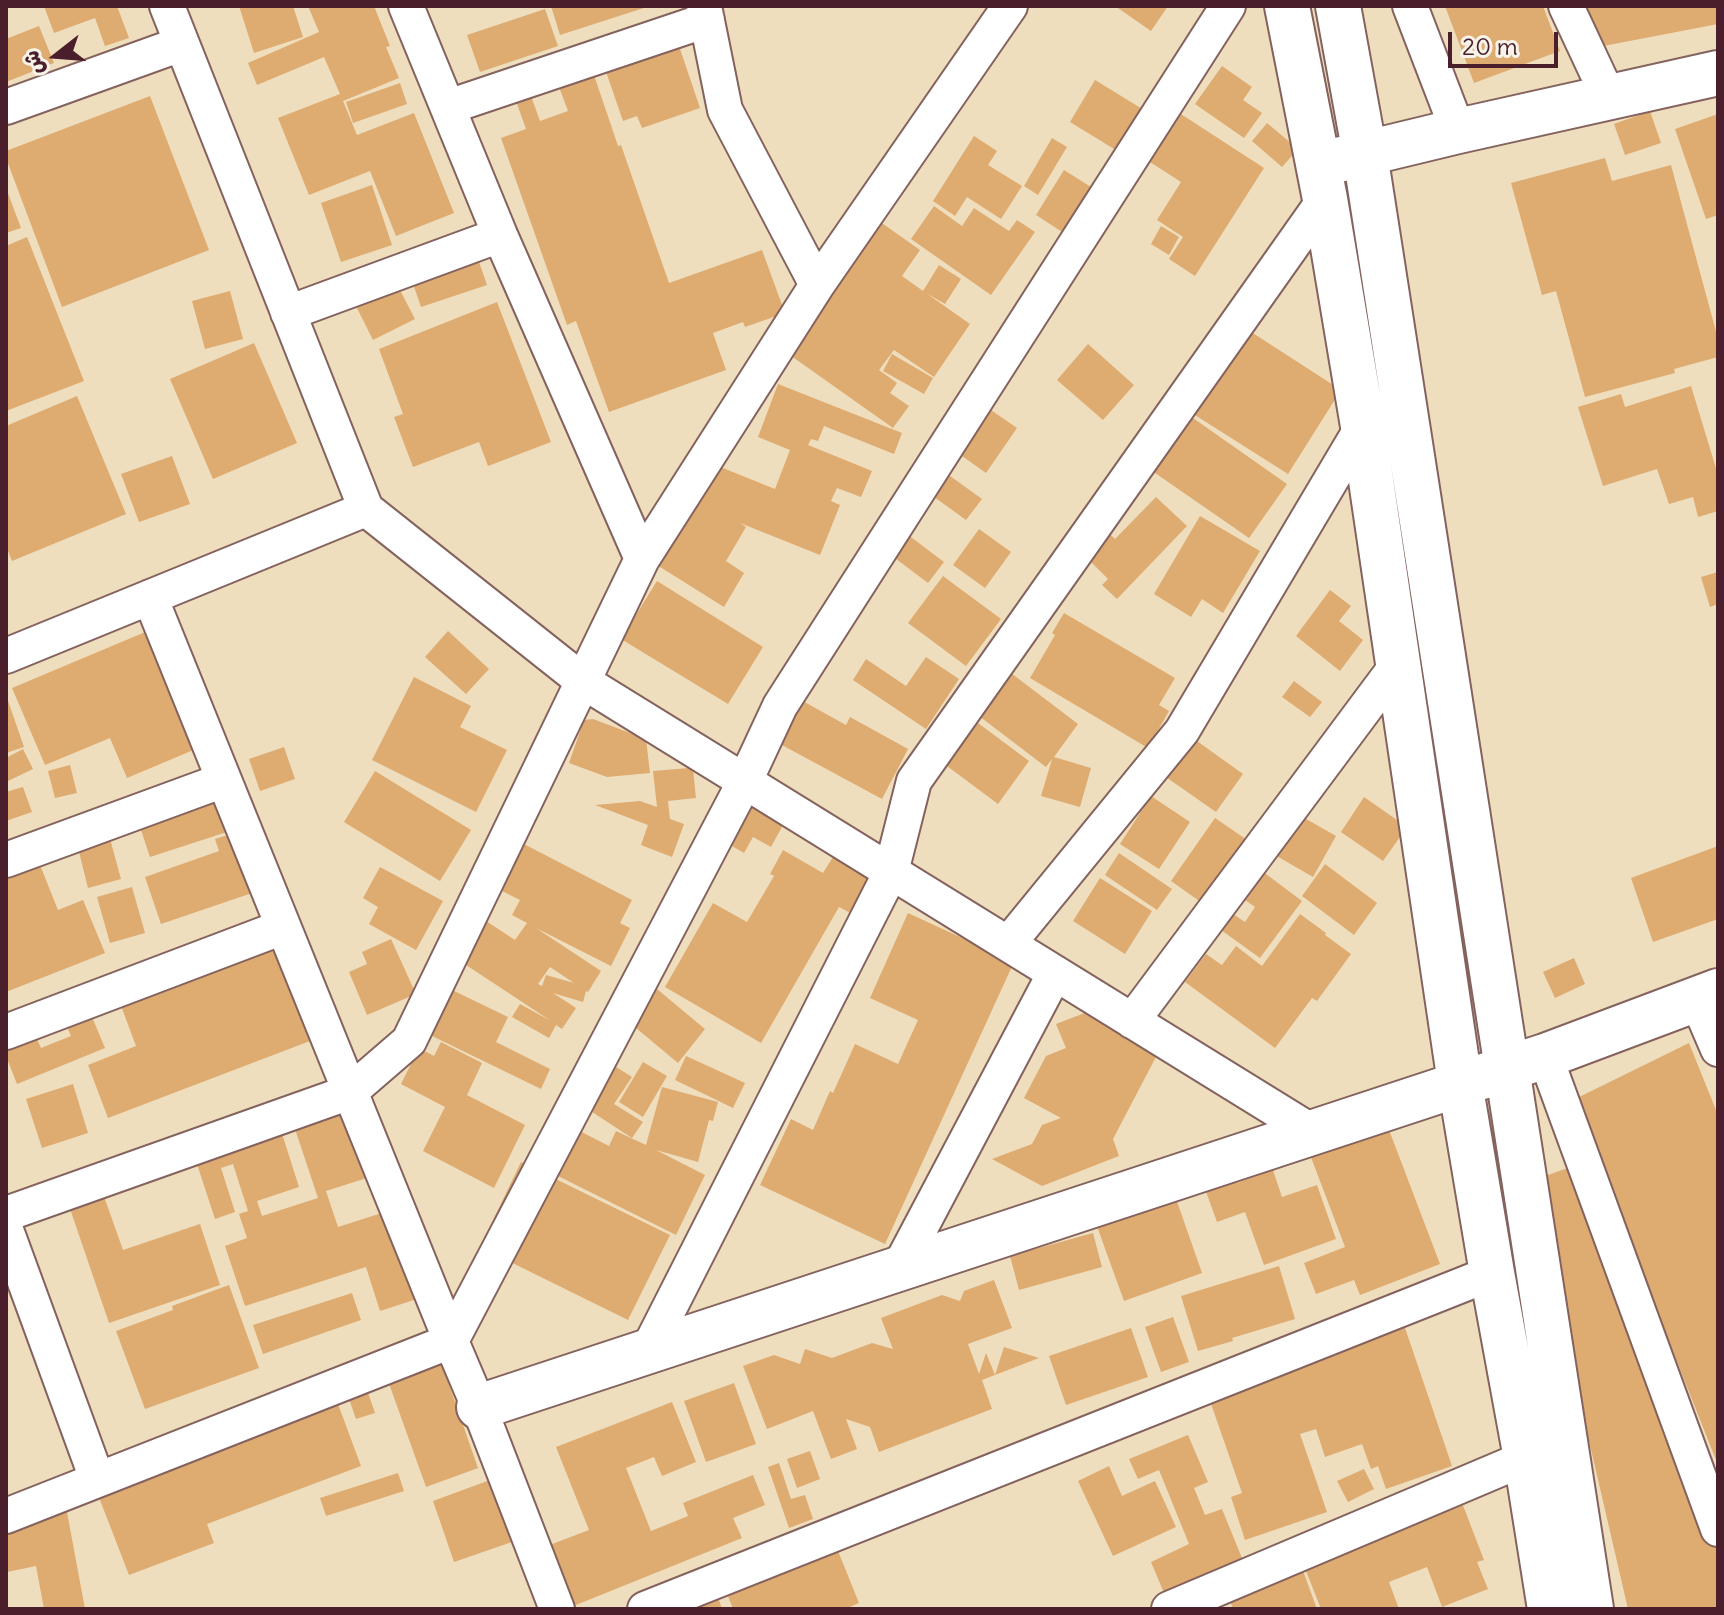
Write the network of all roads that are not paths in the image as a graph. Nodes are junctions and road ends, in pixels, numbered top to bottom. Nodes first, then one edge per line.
1 (167, 6) edge
2 (406, 6) edge
3 (1010, 6) edge
4 (1228, 6) edge
5 (1287, 6) edge
6 (1338, 6) edge
7 (1410, 6) edge
8 (1566, 6) edge
9 (705, 13) edge
10 (181, 44) junction
11 (1718, 73) edge
12 (1609, 98) junction
13 (6, 107) edge
14 (448, 107) junction
15 (1458, 131) junction
16 (1365, 154) junction
17 (1322, 182) junction
18 (500, 235) junction
19 (817, 285) junction
20 (288, 313) junction
21 (1363, 426) junction
22 (366, 509) junction
23 (642, 559) junction
24 (150, 597) junction
25 (6, 656) edge
26 (1398, 664) junction
27 (584, 682) junction
28 (224, 780) junction
29 (745, 781) junction
30 (6, 860) edge
31 (891, 872) junction
32 (283, 927) junction
33 (1008, 944) junction
34 (1055, 973) junction
35 (1707, 995) edge
36 (1132, 1021) junction
37 (6, 1032) edge
38 (1718, 1049) edge
39 (1526, 1062) junction
40 (1460, 1083) junction
41 (350, 1092) junction
42 (1314, 1133) junction
43 (6, 1214) edge
44 (6, 1230) edge
45 (898, 1270) junction
46 (1492, 1273) junction
47 (451, 1341) junction
48 (647, 1352) junction
49 (479, 1407) junction
50 (1526, 1458) junction
51 (97, 1479) junction
52 (6, 1516) edge
53 (1718, 1529) edge
54 (557, 1609) edge
55 (645, 1609) edge
56 (1169, 1609) edge
57 (1550, 1609) edge
58 (1591, 1609) edge

1 - 10 street
2 - 14 street
3 - 19 street
4 - 29 street
5 - 17 street
6 - 16 street
7 - 15 street
8 - 12 street
9 - 14 street
9 - 19 street
10 - 13 street
10 - 20 street
11 - 12 street
12 - 15 street
14 - 18 street
15 - 16 street
16 - 17 street
16 - 39 street
17 - 21 street
17 - 31 street
18 - 20 street
18 - 23 street
19 - 23 street
20 - 22 street
21 - 26 street
21 - 33 street
22 - 24 street
22 - 27 street
23 - 27 street
24 - 25 street
24 - 28 street
26 - 36 street
26 - 40 street
27 - 29 street
27 - 41 street
28 - 30 street
28 - 32 street
29 - 31 street
29 - 47 street
31 - 33 street
31 - 48 street
32 - 37 street
32 - 41 street
33 - 34 street
34 - 36 street
34 - 45 street
35 - 38 street
35 - 39 street
36 - 42 street
39 - 40 street
39 - 53 street
39 - 58 street
40 - 42 street
40 - 46 street
41 - 43 street
41 - 47 street
42 - 45 street
44 - 51 street
45 - 48 street
46 - 50 street
46 - 55 street
47 - 49 street
47 - 51 street
48 - 49 street
49 - 54 street
50 - 56 street
50 - 57 street
51 - 52 street

